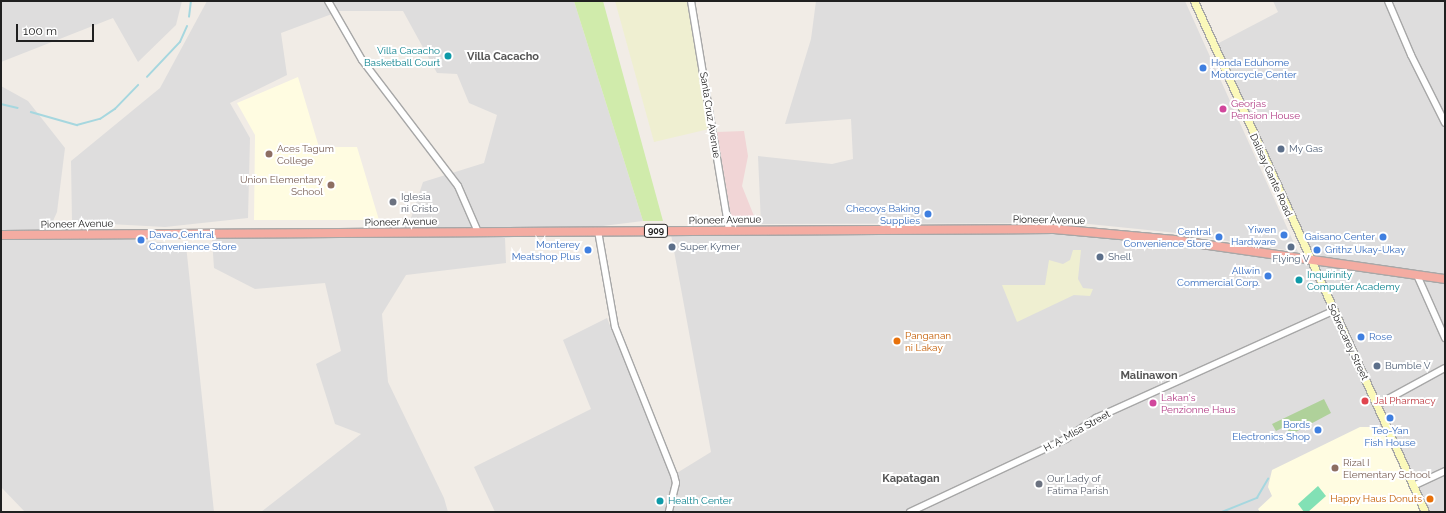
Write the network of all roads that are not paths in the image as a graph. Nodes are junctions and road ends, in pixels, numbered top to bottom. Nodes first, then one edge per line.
1 (328, 1) edge
2 (691, 1) edge
3 (1194, 1) edge
4 (1388, 1) edge
5 (1445, 123) edge
6 (729, 230) junction
7 (598, 231) junction
8 (478, 232) junction
9 (1, 235) edge
10 (1309, 260) junction
11 (1417, 275) junction
12 (1445, 279) edge
13 (1333, 311) junction
14 (1445, 338) edge
15 (1445, 368) edge
16 (1376, 405) junction
17 (1445, 471) edge
18 (1413, 486) junction
19 (669, 512) edge
20 (910, 512) edge
21 (1425, 512) edge

1 - 8 street
2 - 6 street, Santa Cruz Avenue
3 - 10 main road, Dalisay Gante Road
4 - 5 street
6 - 7 highway, Pioneer Avenue / 909
6 - 10 highway, Pioneer Avenue / 909
7 - 8 highway, Pioneer Avenue / 909
7 - 19 street
8 - 9 highway, Pioneer Avenue / 909
10 - 11 highway, Pioneer Avenue / 909
10 - 13 main road, Sobrecarey Street
11 - 12 highway, Pioneer Avenue / 909
11 - 14 street
13 - 16 main road, Sobrecarey Street
13 - 20 street, H. A. Misa Street
15 - 16 street
16 - 18 main road, Sobrecarey Street
17 - 18 street
18 - 21 main road, Sobrecarey Street

